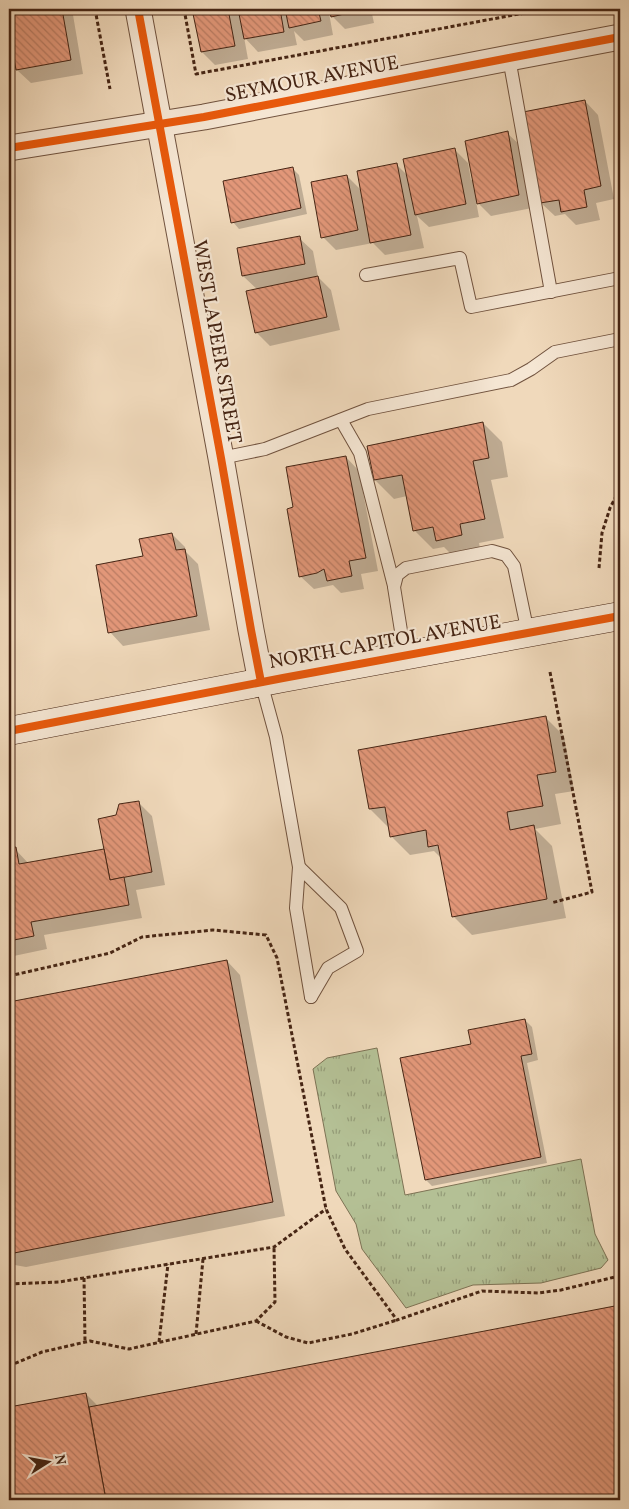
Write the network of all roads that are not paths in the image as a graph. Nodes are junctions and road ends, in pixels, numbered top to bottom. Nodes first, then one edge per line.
1 (138, 9) edge
2 (620, 37) edge
3 (509, 58) junction
4 (158, 124) junction
5 (9, 148) edge
6 (366, 275) dead end
7 (620, 278) edge
8 (551, 292) junction
9 (620, 339) edge
10 (341, 420) junction
11 (221, 458) junction
12 (394, 587) junction
13 (620, 616) edge
14 (528, 633) junction
15 (405, 656) junction
16 (261, 682) junction
17 (9, 731) edge
18 (299, 867) junction

1 - 4 street, WEST LAPEER STREET
2 - 3 street, SEYMOUR AVENUE
3 - 4 street, SEYMOUR AVENUE
3 - 8 lane
4 - 5 street, SEYMOUR AVENUE
4 - 11 street, WEST LAPEER STREET
6 - 8 lane
7 - 8 lane
9 - 10 lane
10 - 11 lane
10 - 12 lane
11 - 16 street, WEST LAPEER STREET
12 - 14 lane
12 - 15 lane
13 - 14 street, NORTH CAPITOL AVENUE
14 - 15 street, NORTH CAPITOL AVENUE
15 - 16 street, NORTH CAPITOL AVENUE
16 - 17 street, NORTH CAPITOL AVENUE
16 - 18 lane
18 - 18 lane

